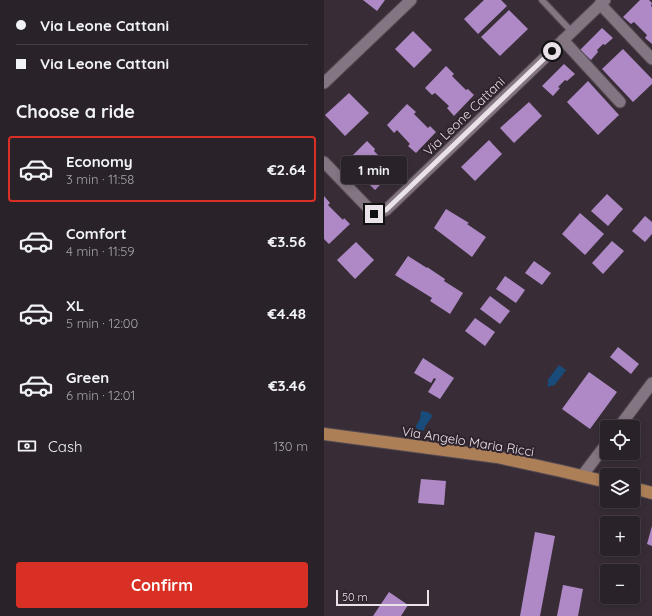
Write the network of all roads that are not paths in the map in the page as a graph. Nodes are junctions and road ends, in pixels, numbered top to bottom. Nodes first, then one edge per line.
1 (411, 0) edge
2 (542, 0) edge
3 (603, 2) edge
4 (572, 32) junction
5 (563, 40) junction
6 (652, 59) edge
7 (326, 76) edge
8 (620, 102) dead end
9 (324, 162) edge
10 (652, 382) edge
11 (624, 420) edge
12 (324, 434) edge
13 (600, 452) edge
14 (582, 476) junction
15 (600, 480) edge
16 (640, 490) edge
17 (652, 493) edge

1 - 7 street
2 - 4 lane
3 - 4 street, Via Leone Cattani
3 - 6 street
4 - 5 street, Via Leone Cattani
5 - 8 street
5 - 9 street, Via Leone Cattani
10 - 11 street
12 - 14 main road, Via Angelo Maria Ricci
13 - 14 street
14 - 15 main road, Via Angelo Maria Ricci
16 - 17 main road

